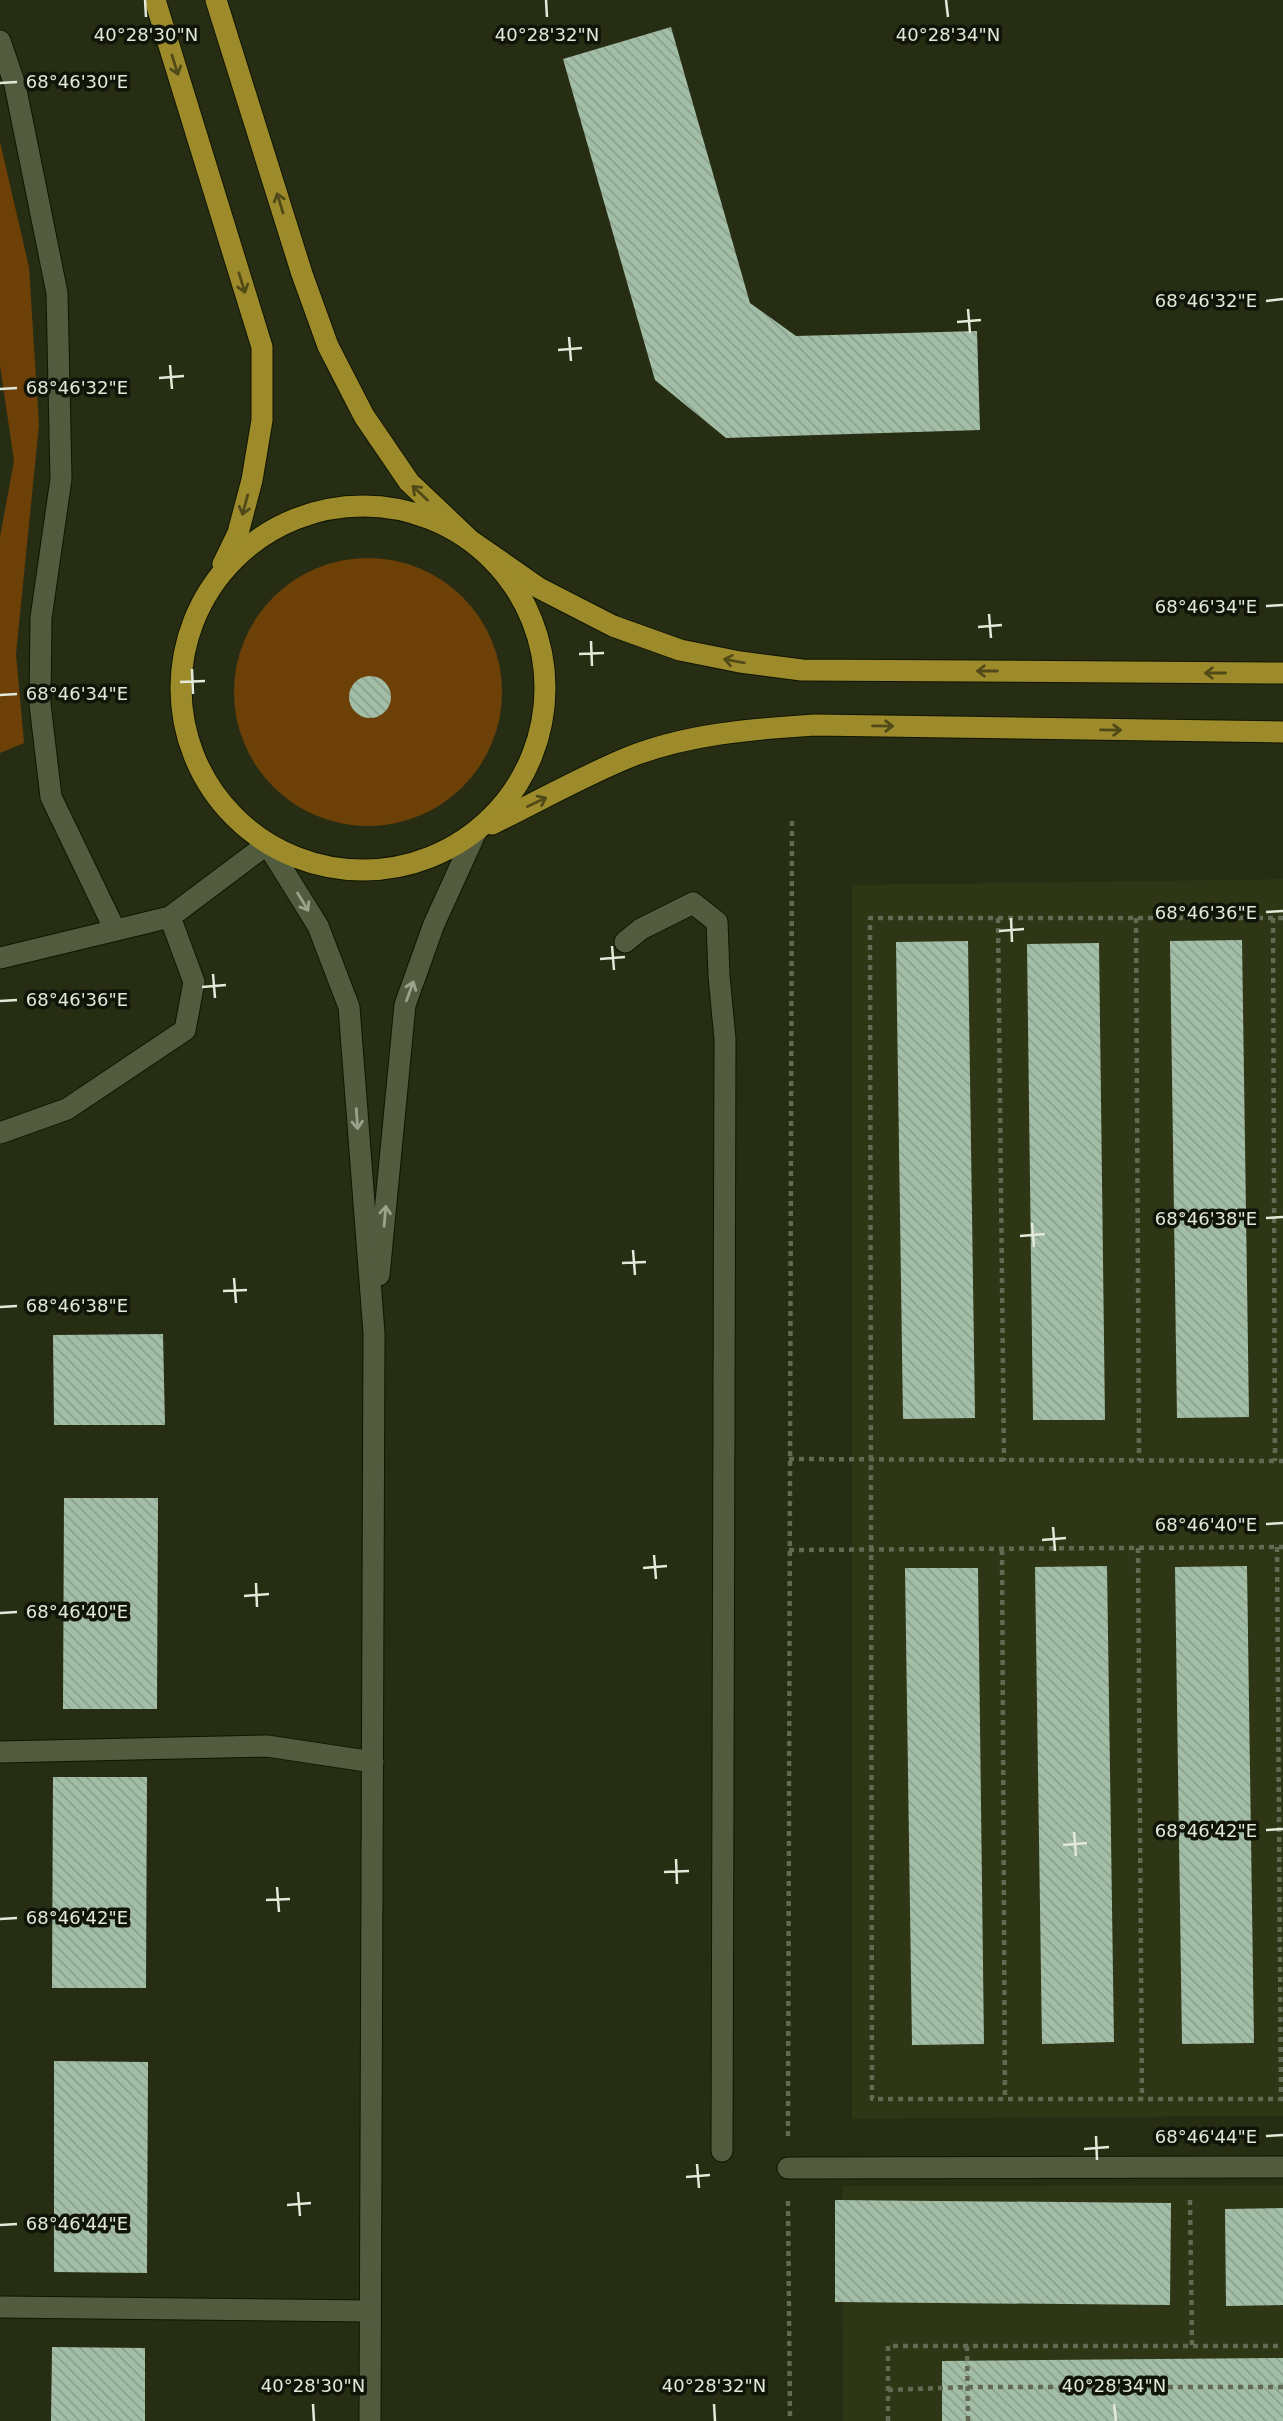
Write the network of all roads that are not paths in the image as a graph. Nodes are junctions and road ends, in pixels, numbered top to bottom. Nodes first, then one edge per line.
1 (155, 0) edge
2 (216, 0) edge
3 (0, 41) edge
4 (470, 540) junction
5 (214, 583) junction
6 (1283, 673) edge
7 (1283, 732) edge
8 (476, 832) junction
9 (267, 844) junction
10 (170, 917) junction
11 (115, 930) junction
12 (625, 942) dead end
13 (0, 958) edge
14 (0, 1133) edge
15 (374, 1333) junction
16 (0, 1752) edge
17 (373, 1762) junction
18 (722, 2151) dead end
19 (1283, 2167) edge
20 (788, 2168) road end
21 (0, 2307) edge
22 (370, 2311) junction
23 (370, 2421) edge

1 -> 5 main road
4 -> 2 main road
3 - 11 street
4 - 5 main road
6 -> 4 main road
4 - 8 main road
5 - 9 main road
8 -> 7 main road
8 - 9 main road
15 -> 8 street
9 - 10 street
9 -> 15 street
10 - 11 street
10 - 14 street
11 - 13 street
12 - 18 street
15 - 17 street
16 - 17 street
17 - 22 street
19 - 20 street
21 - 22 street
22 - 23 street

